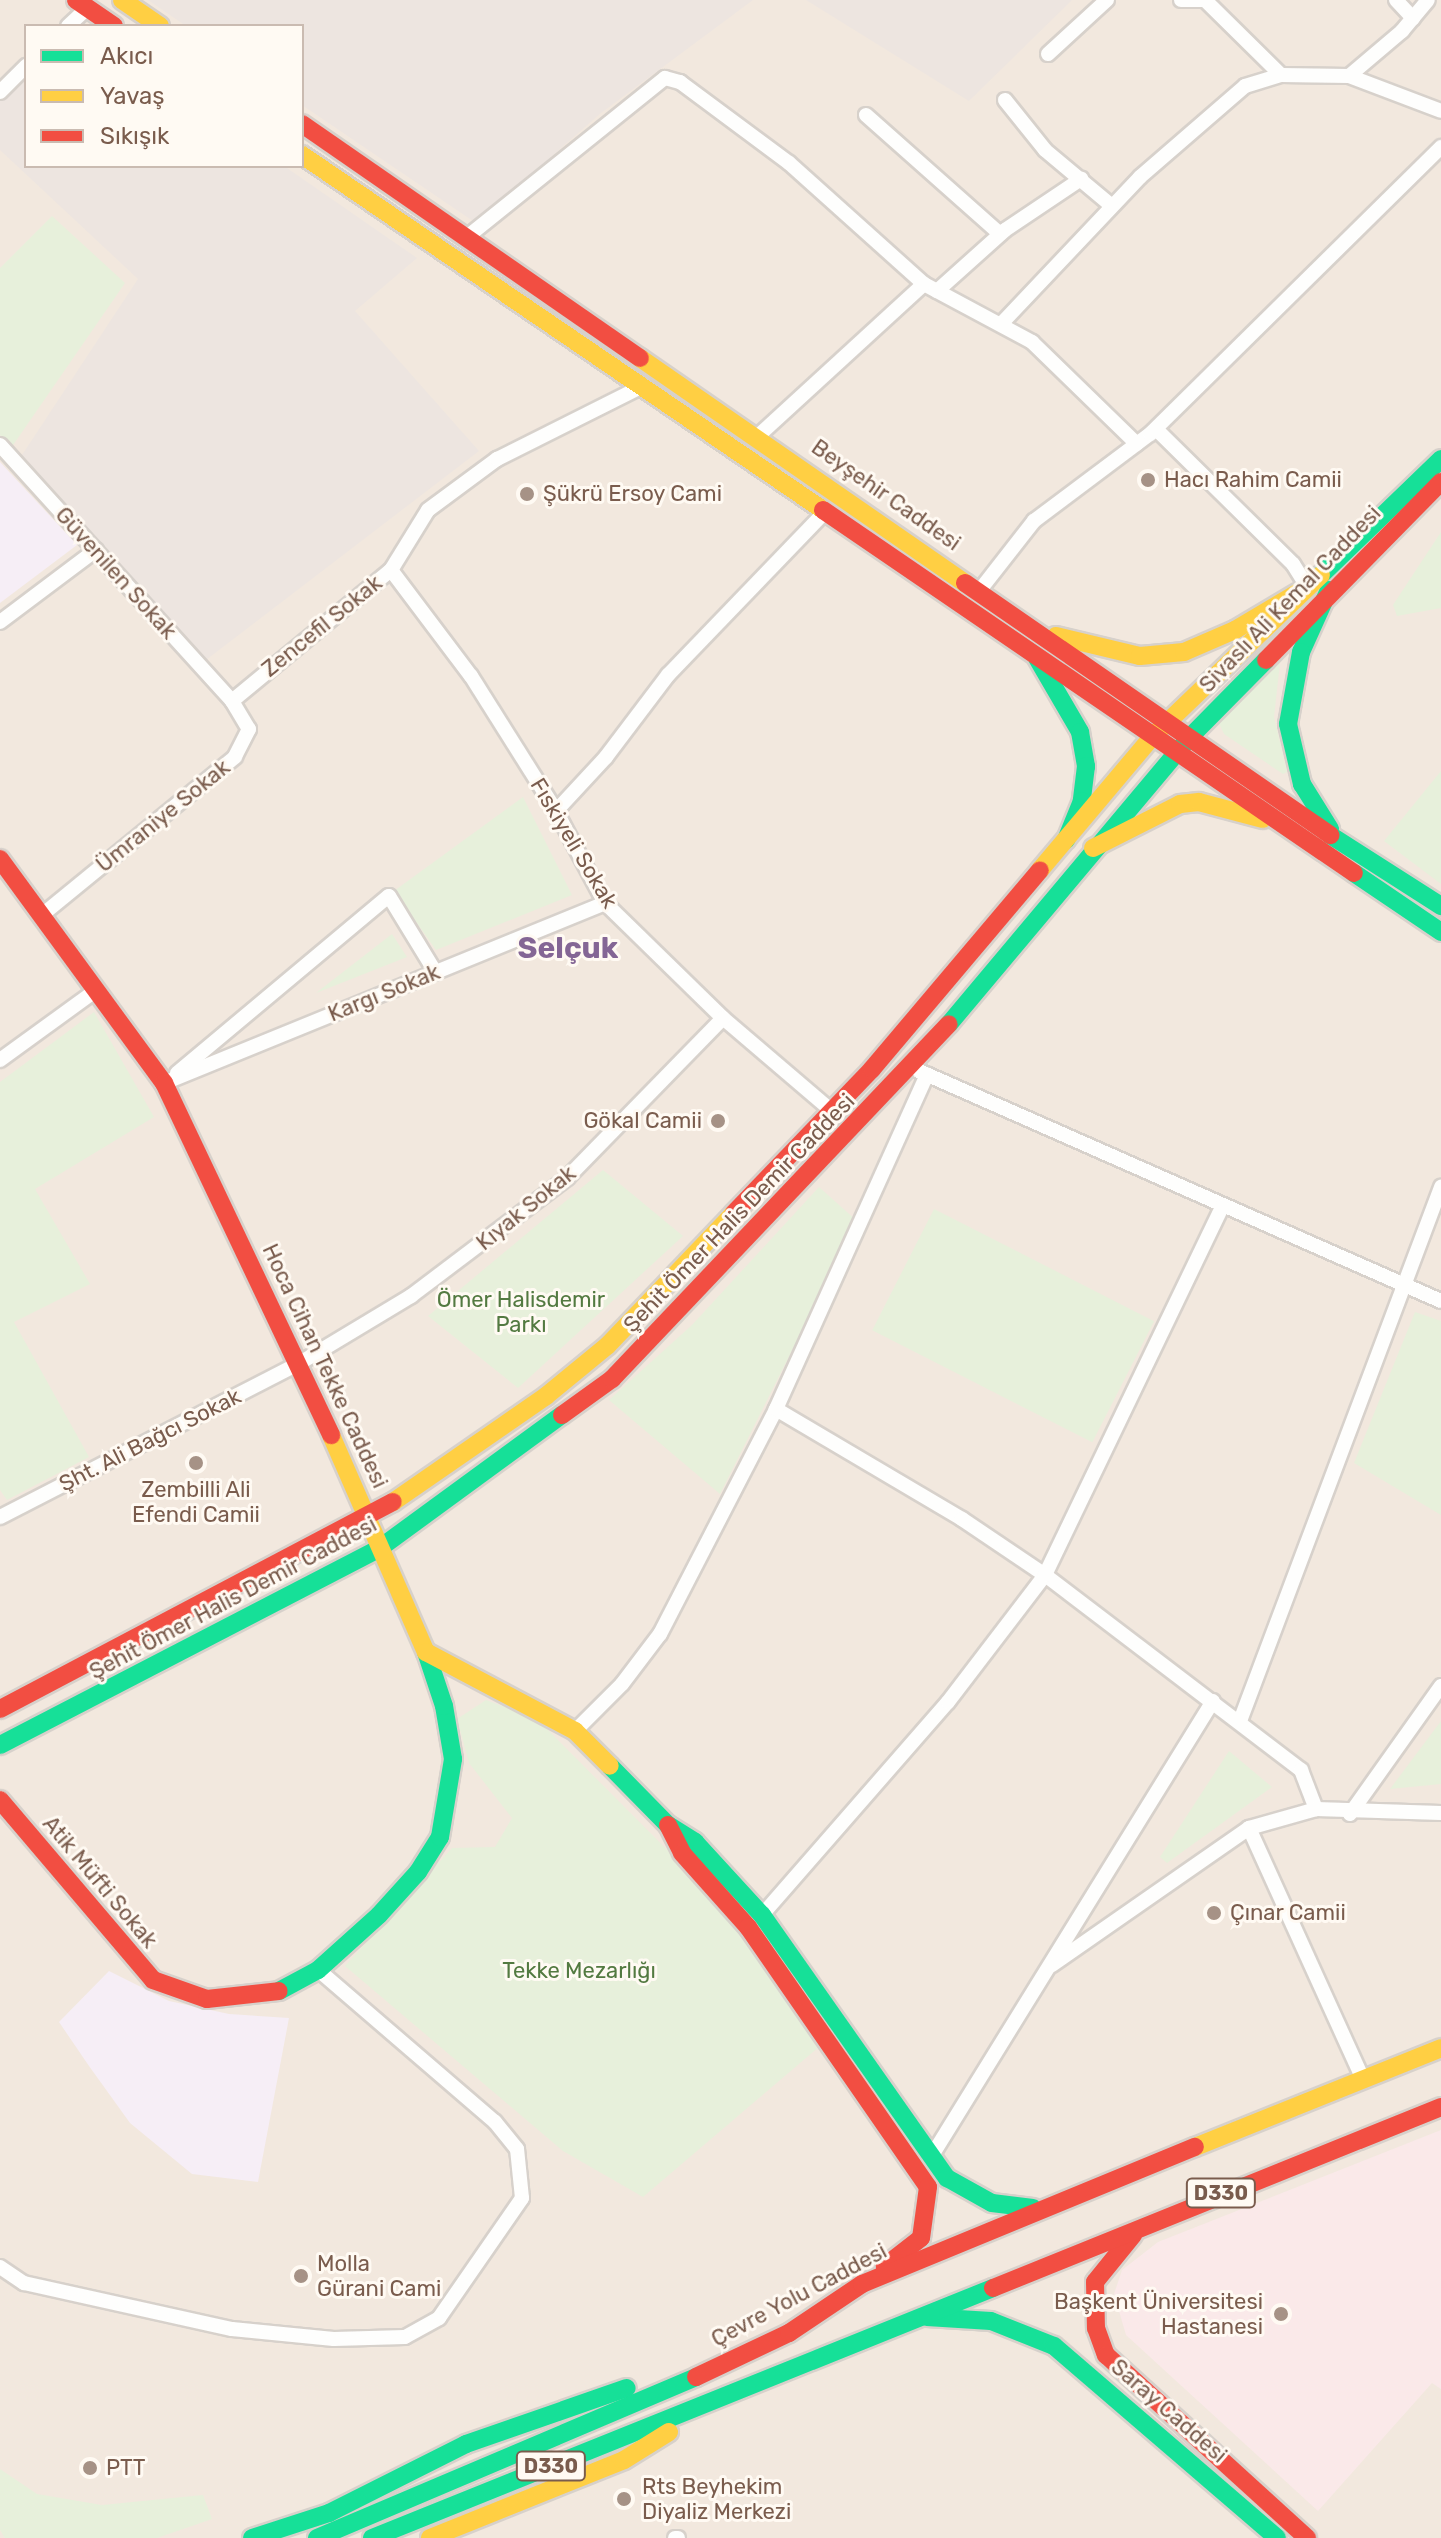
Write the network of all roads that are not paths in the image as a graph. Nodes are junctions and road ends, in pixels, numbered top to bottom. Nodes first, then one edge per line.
1 (122, 0) edge
2 (1107, 0) edge
3 (1181, 0) edge
4 (1396, 0) edge
5 (1428, 0) edge
6 (1208, 1) edge
7 (81, 4) edge
8 (1413, 18) junction
9 (69, 24) edge
10 (111, 24) edge
11 (157, 24) edge
12 (1048, 54) dead end
13 (24, 68) edge
14 (1281, 75) junction
15 (1349, 76) junction
16 (0, 92) edge
17 (1005, 100) dead end
18 (1441, 111) edge
19 (866, 115) dead end
20 (304, 125) edge
21 (1441, 147) edge
22 (304, 156) edge
23 (1081, 179) junction
24 (1112, 206) junction
25 (1000, 234) junction
26 (467, 237) junction
27 (931, 288) junction
28 (1002, 323) junction
29 (641, 387) junction
30 (1156, 429) junction
31 (758, 436) junction
32 (1137, 444) junction
33 (0, 445) edge
34 (1441, 459) edge
35 (1441, 482) edge
36 (824, 513) junction
37 (96, 550) junction
38 (391, 570) junction
39 (1302, 589) junction
40 (980, 590) junction
41 (1329, 590) junction
42 (0, 622) edge
43 (1037, 631) junction
44 (1032, 650) junction
45 (232, 701) junction
46 (1168, 721) junction
47 (1191, 736) junction
48 (1152, 737) junction
49 (1176, 753) junction
50 (556, 811) junction
51 (1275, 821) junction
52 (1066, 840) junction
53 (1337, 840) junction
54 (1093, 848) junction
55 (0, 859) edge
56 (605, 903) junction
57 (1441, 906) edge
58 (42, 915) junction
59 (1441, 932) edge
60 (436, 973) junction
61 (95, 991) junction
62 (723, 1018) junction
63 (0, 1060) edge
64 (919, 1071) junction
65 (164, 1083) junction
66 (833, 1112) junction
67 (1441, 1187) edge
68 (1222, 1207) junction
69 (1404, 1286) junction
70 (1441, 1301) edge
71 (300, 1363) junction
72 (776, 1409) junction
73 (0, 1517) edge
74 (369, 1519) junction
75 (380, 1548) junction
76 (1045, 1575) junction
77 (426, 1652) junction
78 (1441, 1686) edge
79 (1213, 1701) junction
80 (0, 1709) edge
81 (1240, 1721) junction
82 (575, 1731) junction
83 (0, 1745) edge
84 (0, 1800) edge
85 (1316, 1809) junction
86 (1441, 1813) edge
87 (1350, 1814) junction
88 (668, 1825) junction
89 (1249, 1828) junction
90 (762, 1915) junction
91 (318, 1970) junction
92 (1044, 1971) junction
93 (1441, 2048) edge
94 (1362, 2077) junction
95 (1441, 2107) edge
96 (931, 2157) junction
97 (1066, 2198) junction
98 (1145, 2223) junction
99 (0, 2267) edge
100 (862, 2284) junction
101 (927, 2317) junction
102 (789, 2333) junction
103 (730, 2394) junction
104 (252, 2538) edge
105 (317, 2538) edge
106 (372, 2538) edge
107 (430, 2538) edge
108 (1276, 2538) edge
109 (1307, 2538) edge

1 - 11 main road
2 - 12 street
3 - 6 street
4 - 8 street
5 - 8 street
6 - 14 street
7 - 9 street
7 - 10 main road
8 - 15 street
13 - 16 street
14 - 15 street
14 - 24 street
15 - 18 street
17 - 23 street
19 - 25 street
20 - 26 main road, Beyşehir Caddesi
21 - 30 street
22 - 29 main road, Beyşehir Caddesi
23 - 24 street
23 - 25 street
24 - 28 street
25 - 27 street
26 - 27 street
26 - 31 main road, Beyşehir Caddesi
27 - 28 street
27 - 31 street
28 - 32 street
29 - 36 main road, Beyşehir Caddesi
29 - 38 street, Zencefil Sokak
30 - 32 street
30 - 39 street
31 - 40 main road, Beyşehir Caddesi
32 - 40 street
33 - 37 street, Güvenilen Sokak
34 - 39 main road, Sivaslı Ali Kemal Caddesi
35 - 41 main road, Sivaslı Ali Kemal Caddesi
36 - 44 main road, Beyşehir Caddesi
36 - 50 street
37 - 42 street
37 - 45 street, Güvenilen Sokak
38 - 45 street, Zencefil Sokak
38 - 50 street, Fıskiyeli Sokak
39 - 43 main road
39 - 46 main road, Sivaslı Ali Kemal Caddesi
40 - 43 main road, Beyşehir Caddesi
41 - 47 main road, Sivaslı Ali Kemal Caddesi
41 - 53 main road
43 - 46 main road, Beyşehir Caddesi
44 - 48 main road, Beyşehir Caddesi
44 - 52 main road
45 - 58 street, Ümraniye Sokak
46 - 47 main road, Beyşehir Caddesi
46 - 48 main road, Sivaslı Ali Kemal Caddesi
47 - 49 main road, Sivaslı Ali Kemal Caddesi
47 - 53 main road, Beyşehir Caddesi
48 - 49 main road, Beyşehir Caddesi
48 - 52 main road, Şehit Ömer Halis Demir Caddesi
49 - 51 main road, Beyşehir Caddesi
49 - 54 main road, Şehit Ömer Halis Demir Caddesi
50 - 56 street, Fıskiyeli Sokak
51 - 54 main road
51 - 59 main road, Beyşehir Caddesi
52 - 66 main road, Şehit Ömer Halis Demir Caddesi
53 - 57 main road, Beyşehir Caddesi
54 - 64 main road, Şehit Ömer Halis Demir Caddesi
55 - 58 main road, Hoca Cihan Tekke Caddesi
56 - 60 street, Kargı Sokak
56 - 62 street, Fıskiyeli Sokak
58 - 61 main road, Hoca Cihan Tekke Caddesi
60 - 65 street, Kargı Sokak
60 - 65 street
61 - 63 street
61 - 65 main road, Hoca Cihan Tekke Caddesi
62 - 66 street, Fıskiyeli Sokak
62 - 71 street, Kıyak Sokak
64 - 68 street
64 - 72 street
64 - 75 main road, Şehit Ömer Halis Demir Caddesi
65 - 71 main road, Hoca Cihan Tekke Caddesi
66 - 74 main road, Şehit Ömer Halis Demir Caddesi
67 - 69 street
68 - 69 street
68 - 76 street
69 - 70 street
69 - 81 street
71 - 73 street, Şht. Ali Bağcı Sokak
71 - 74 main road, Hoca Cihan Tekke Caddesi
72 - 76 street
72 - 82 street
74 - 75 main road, Hoca Cihan Tekke Caddesi
74 - 80 main road, Şehit Ömer Halis Demir Caddesi
75 - 77 main road, Hoca Cihan Tekke Caddesi
75 - 83 main road, Şehit Ömer Halis Demir Caddesi
76 - 79 street
76 - 90 street
77 - 82 main road
77 - 91 main road, Atik Müfti Sokak
78 - 87 street
79 - 81 street
79 - 92 street
81 - 85 street
82 - 88 main road
84 - 91 main road, Atik Müfti Sokak
85 - 87 street
85 - 89 street
86 - 87 street
88 - 90 main road
88 - 100 main road
89 - 92 street
89 - 94 street
90 - 96 main road
91 - 99 street
92 - 96 street
93 - 94 main road, Çevre Yolu Caddesi / D330
94 - 97 main road, Çevre Yolu Caddesi / D330
95 - 98 main road, D330
96 - 97 main road
97 - 100 main road, Çevre Yolu Caddesi / D330
98 - 101 main road, D330
98 - 109 main road, Saray Caddesi
100 - 102 main road, Çevre Yolu Caddesi / D330
101 - 103 main road, D330
101 - 108 main road, Saray Caddesi
102 - 104 main road
102 - 105 main road, Çevre Yolu Caddesi
103 - 106 main road, D330
103 - 107 main road

